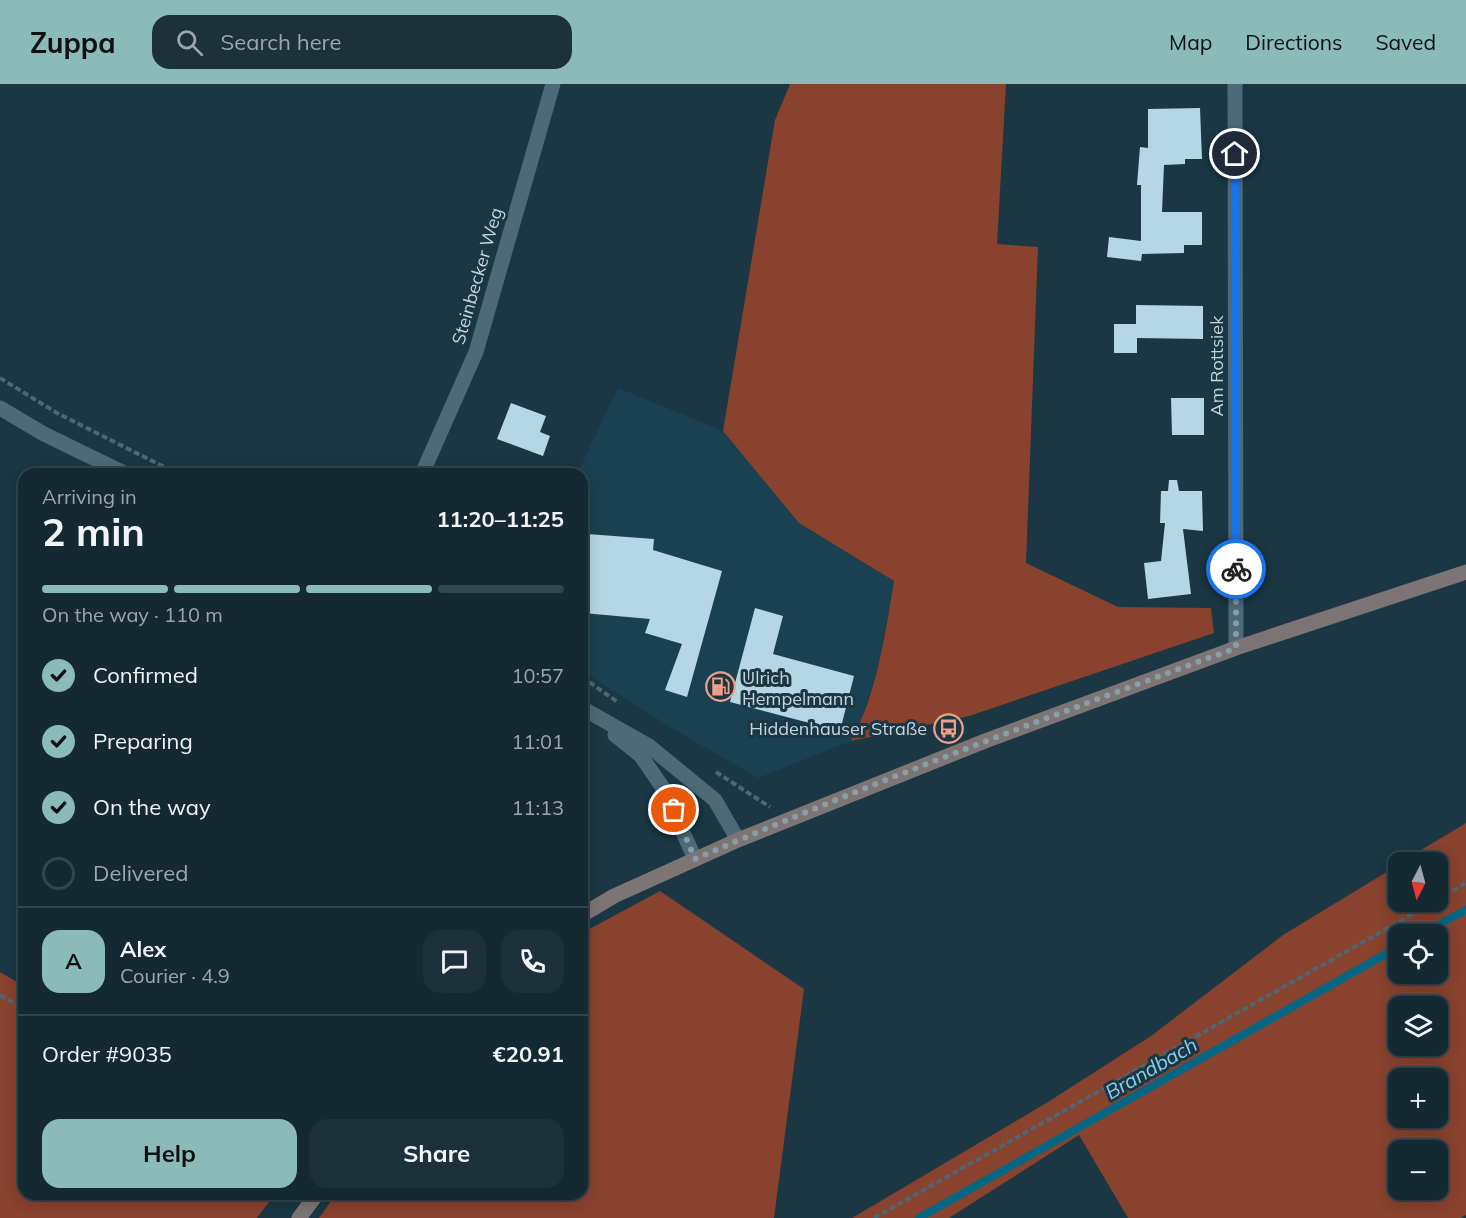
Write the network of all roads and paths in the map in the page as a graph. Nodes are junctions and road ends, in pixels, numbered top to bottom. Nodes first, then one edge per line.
1 (553, 84) edge
2 (1235, 84) edge
3 (0, 378) edge
4 (0, 408) edge
5 (114, 468) edge
6 (166, 468) edge
7 (425, 468) edge
8 (1466, 572) edge
9 (1236, 648) junction
10 (588, 711) edge
11 (588, 713) edge
12 (738, 840) junction
13 (695, 859) junction
14 (1466, 883) edge
15 (1448, 893) edge
16 (588, 911) edge
17 (1416, 912) edge
18 (0, 995) edge
19 (18, 1006) edge
20 (312, 1200) edge
21 (299, 1218) edge
22 (874, 1218) edge

1 - 7 street, Steinbecker Weg
2 - 9 street, Am Rottsiek
3 - 6 path
4 - 5 street
8 - 9 main road
9 - 12 main road
10 - 12 street
11 - 13 street
12 - 13 main road
13 - 16 main road
14 - 15 path
17 - 22 path
18 - 19 path
20 - 21 main road

